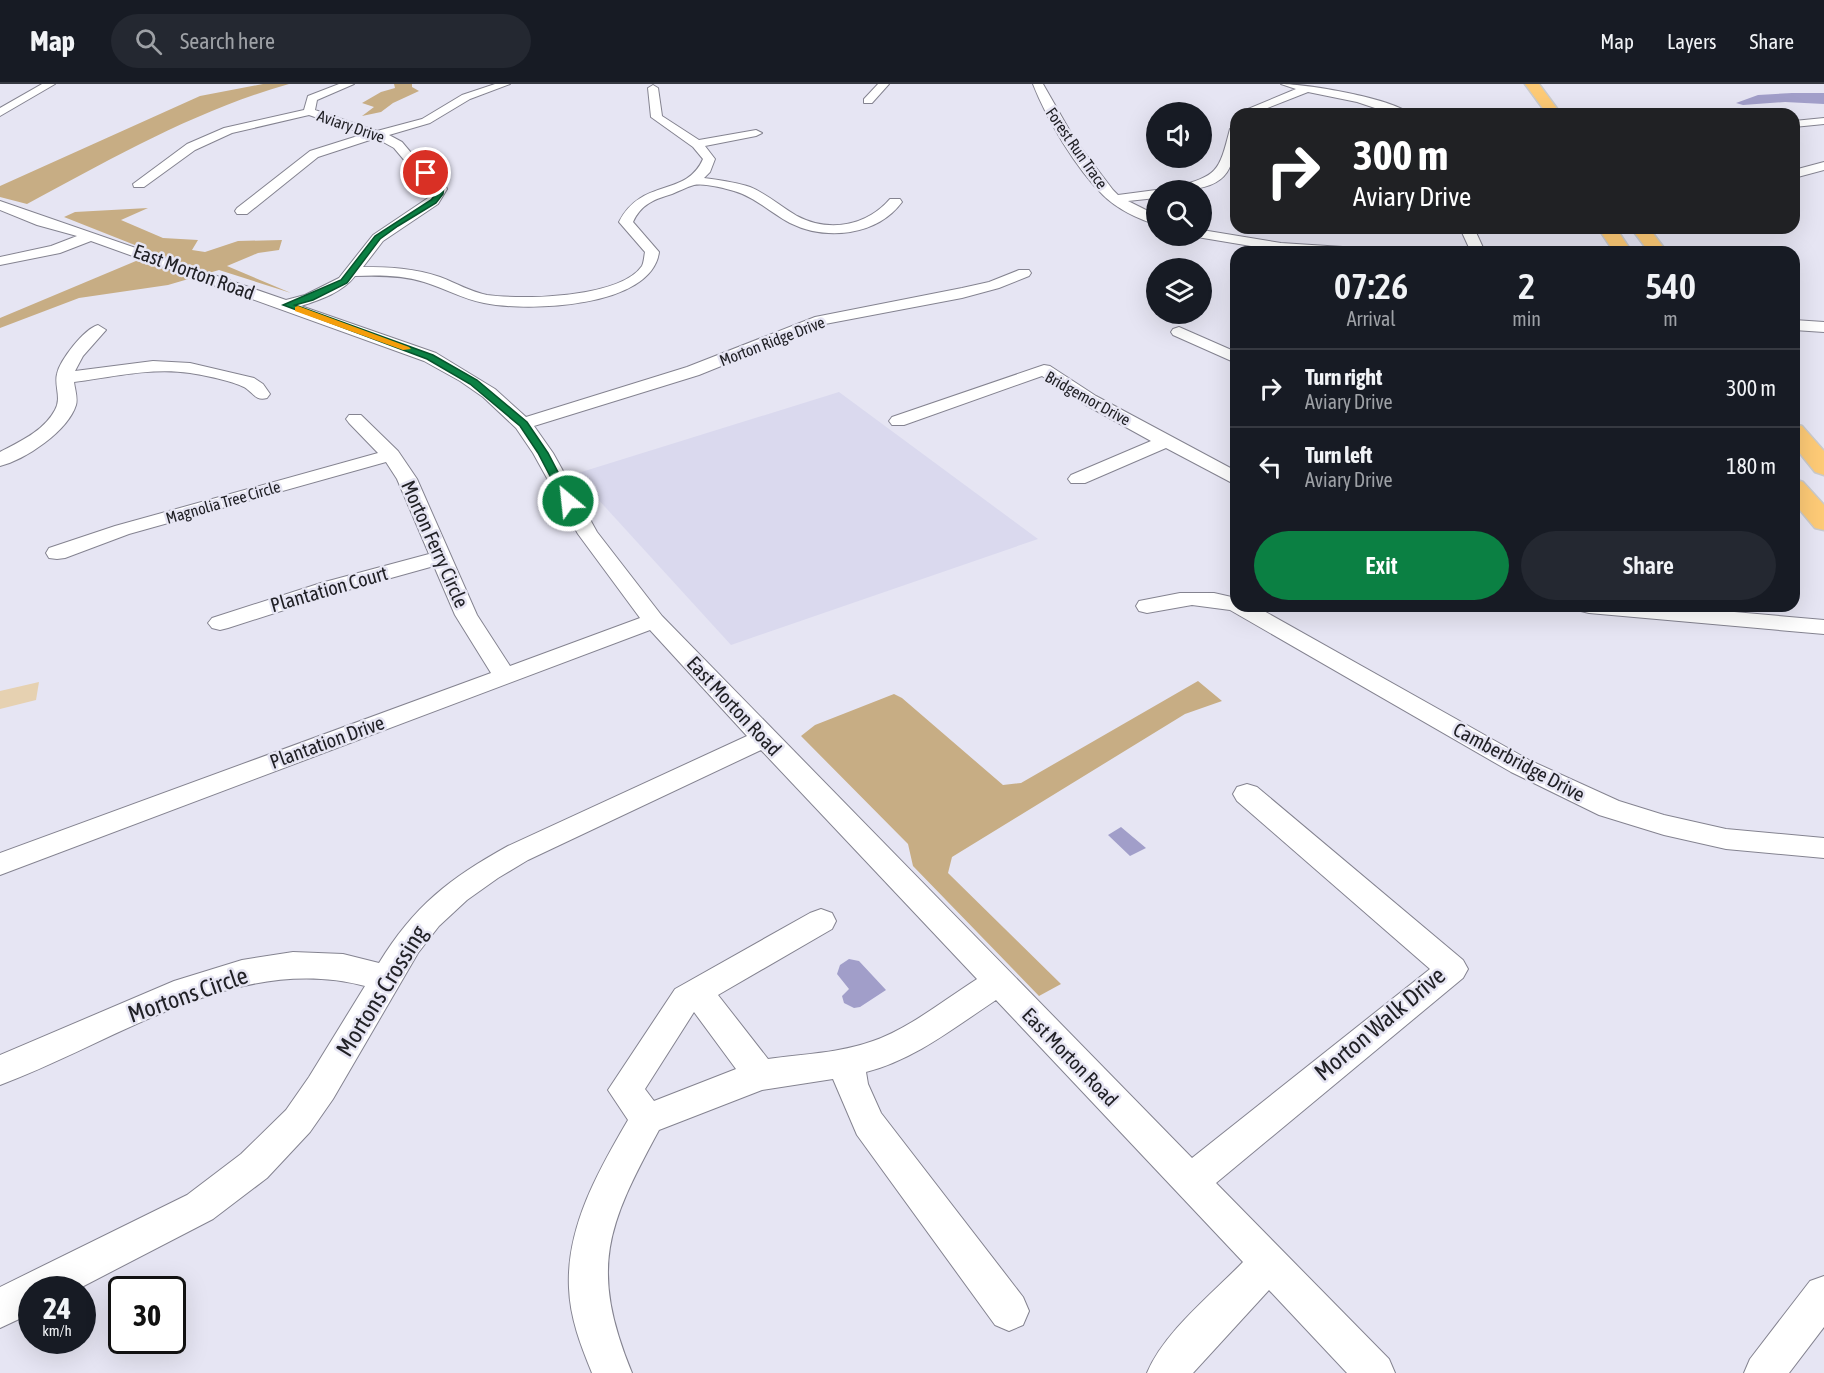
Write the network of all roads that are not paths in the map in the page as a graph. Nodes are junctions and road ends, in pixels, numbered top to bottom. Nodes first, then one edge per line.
1 (50, 84) edge
2 (348, 84) edge
3 (505, 84) edge
4 (884, 84) edge
5 (1038, 84) edge
6 (1286, 84) edge
7 (1532, 84) edge
8 (653, 87) dead end
9 (1308, 88) junction
10 (868, 101) dead end
11 (1257, 108) edge
12 (1389, 108) edge
13 (1550, 108) edge
14 (310, 112) junction
15 (0, 113) edge
16 (1824, 121) edge
17 (1800, 123) edge
18 (756, 133) dead end
19 (378, 134) junction
20 (697, 144) junction
21 (1230, 152) edge
22 (1824, 166) edge
23 (1800, 172) edge
24 (1209, 180) edge
25 (694, 181) junction
26 (139, 184) dead end
27 (1146, 195) edge
28 (1116, 199) junction
29 (895, 202) dead end
30 (0, 206) edge
31 (242, 212) dead end
32 (1146, 215) edge
33 (91, 236) junction
34 (1212, 236) edge
35 (1262, 246) edge
36 (0, 261) edge
37 (352, 272) junction
38 (1024, 273) dead end
39 (287, 305) junction
40 (1800, 325) edge
41 (1824, 327) edge
42 (98, 330) dead end
43 (1179, 332) dead end
44 (1230, 355) edge
45 (65, 378) junction
46 (261, 394) dead end
47 (356, 419) dead end
48 (898, 421) dead end
49 (523, 424) junction
50 (1800, 438) edge
51 (1167, 441) junction
52 (391, 455) junction
53 (0, 460) edge
54 (1824, 467) edge
55 (1230, 475) edge
56 (1078, 479) dead end
57 (1800, 494) edge
58 (1824, 522) edge
59 (57, 552) dead end
60 (440, 558) junction
61 (1230, 604) edge
62 (1147, 606) dead end
63 (1249, 612) edge
64 (1666, 612) edge
65 (654, 621) junction
66 (220, 623) dead end
67 (1824, 627) edge
68 (505, 676) junction
69 (764, 738) junction
70 (1247, 794) dead end
71 (1824, 848) edge
72 (0, 864) edge
73 (821, 921) dead end
74 (386, 978) junction
75 (998, 982) junction
76 (696, 992) junction
77 (848, 1062) junction
78 (0, 1070) edge
79 (760, 1075) junction
80 (647, 1119) junction
81 (1190, 1182) junction
82 (1269, 1263) junction
83 (64, 1276) edge
84 (1824, 1295) edge
85 (18, 1299) edge
86 (0, 1308) edge
87 (1009, 1311) dead end
88 (612, 1373) edge
89 (1167, 1373) edge
90 (1375, 1373) edge
91 (1764, 1373) edge

1 - 15 street
2 - 14 street, Aviary Drive
3 - 19 street
4 - 10 street
5 - 28 street, Forest Run Trace
6 - 9 street
7 - 13 highway
8 - 20 street
9 - 11 street
9 - 12 street
14 - 19 street, Aviary Drive
14 - 26 street
16 - 17 street
18 - 20 street
19 - 31 street
19 - 37 street, Aviary Drive
20 - 25 street
21 - 24 street
22 - 23 street
25 - 29 street
25 - 37 street
27 - 28 street
28 - 32 street, Forest Run Trace
30 - 33 street, East Morton Road
33 - 36 street
33 - 39 street, East Morton Road
34 - 35 street
37 - 39 street, Aviary Drive
38 - 49 street, Morton Ridge Drive
39 - 49 street, East Morton Road
40 - 41 street
42 - 45 street
43 - 44 street
45 - 46 street
45 - 53 street
47 - 52 street, Morton Ferry Circle
48 - 51 street, Bridgemor Drive
49 - 65 street, East Morton Road
50 - 54 highway
51 - 55 street, Bridgemor Drive
51 - 56 street
52 - 59 street, Magnolia Tree Circle
52 - 60 street, Morton Ferry Circle
57 - 58 highway
60 - 66 street, Plantation Court
60 - 68 street, Morton Ferry Circle
61 - 62 street, Camberbridge Drive
63 - 71 street, Camberbridge Drive
64 - 67 street
65 - 68 street, Plantation Drive
65 - 69 street, East Morton Road
68 - 72 street, Plantation Drive
69 - 74 street, Mortons Crossing
69 - 75 street, East Morton Road
70 - 81 street, Morton Walk Drive
73 - 76 street
74 - 78 street, Mortons Circle
74 - 83 street, Mortons Crossing
75 - 77 street
75 - 81 street, East Morton Road
76 - 79 street
76 - 80 street
77 - 79 street
77 - 87 street
79 - 80 street
80 - 88 street
81 - 82 street, East Morton Road
82 - 89 street
82 - 90 street, East Morton Road
84 - 91 street
85 - 86 street

